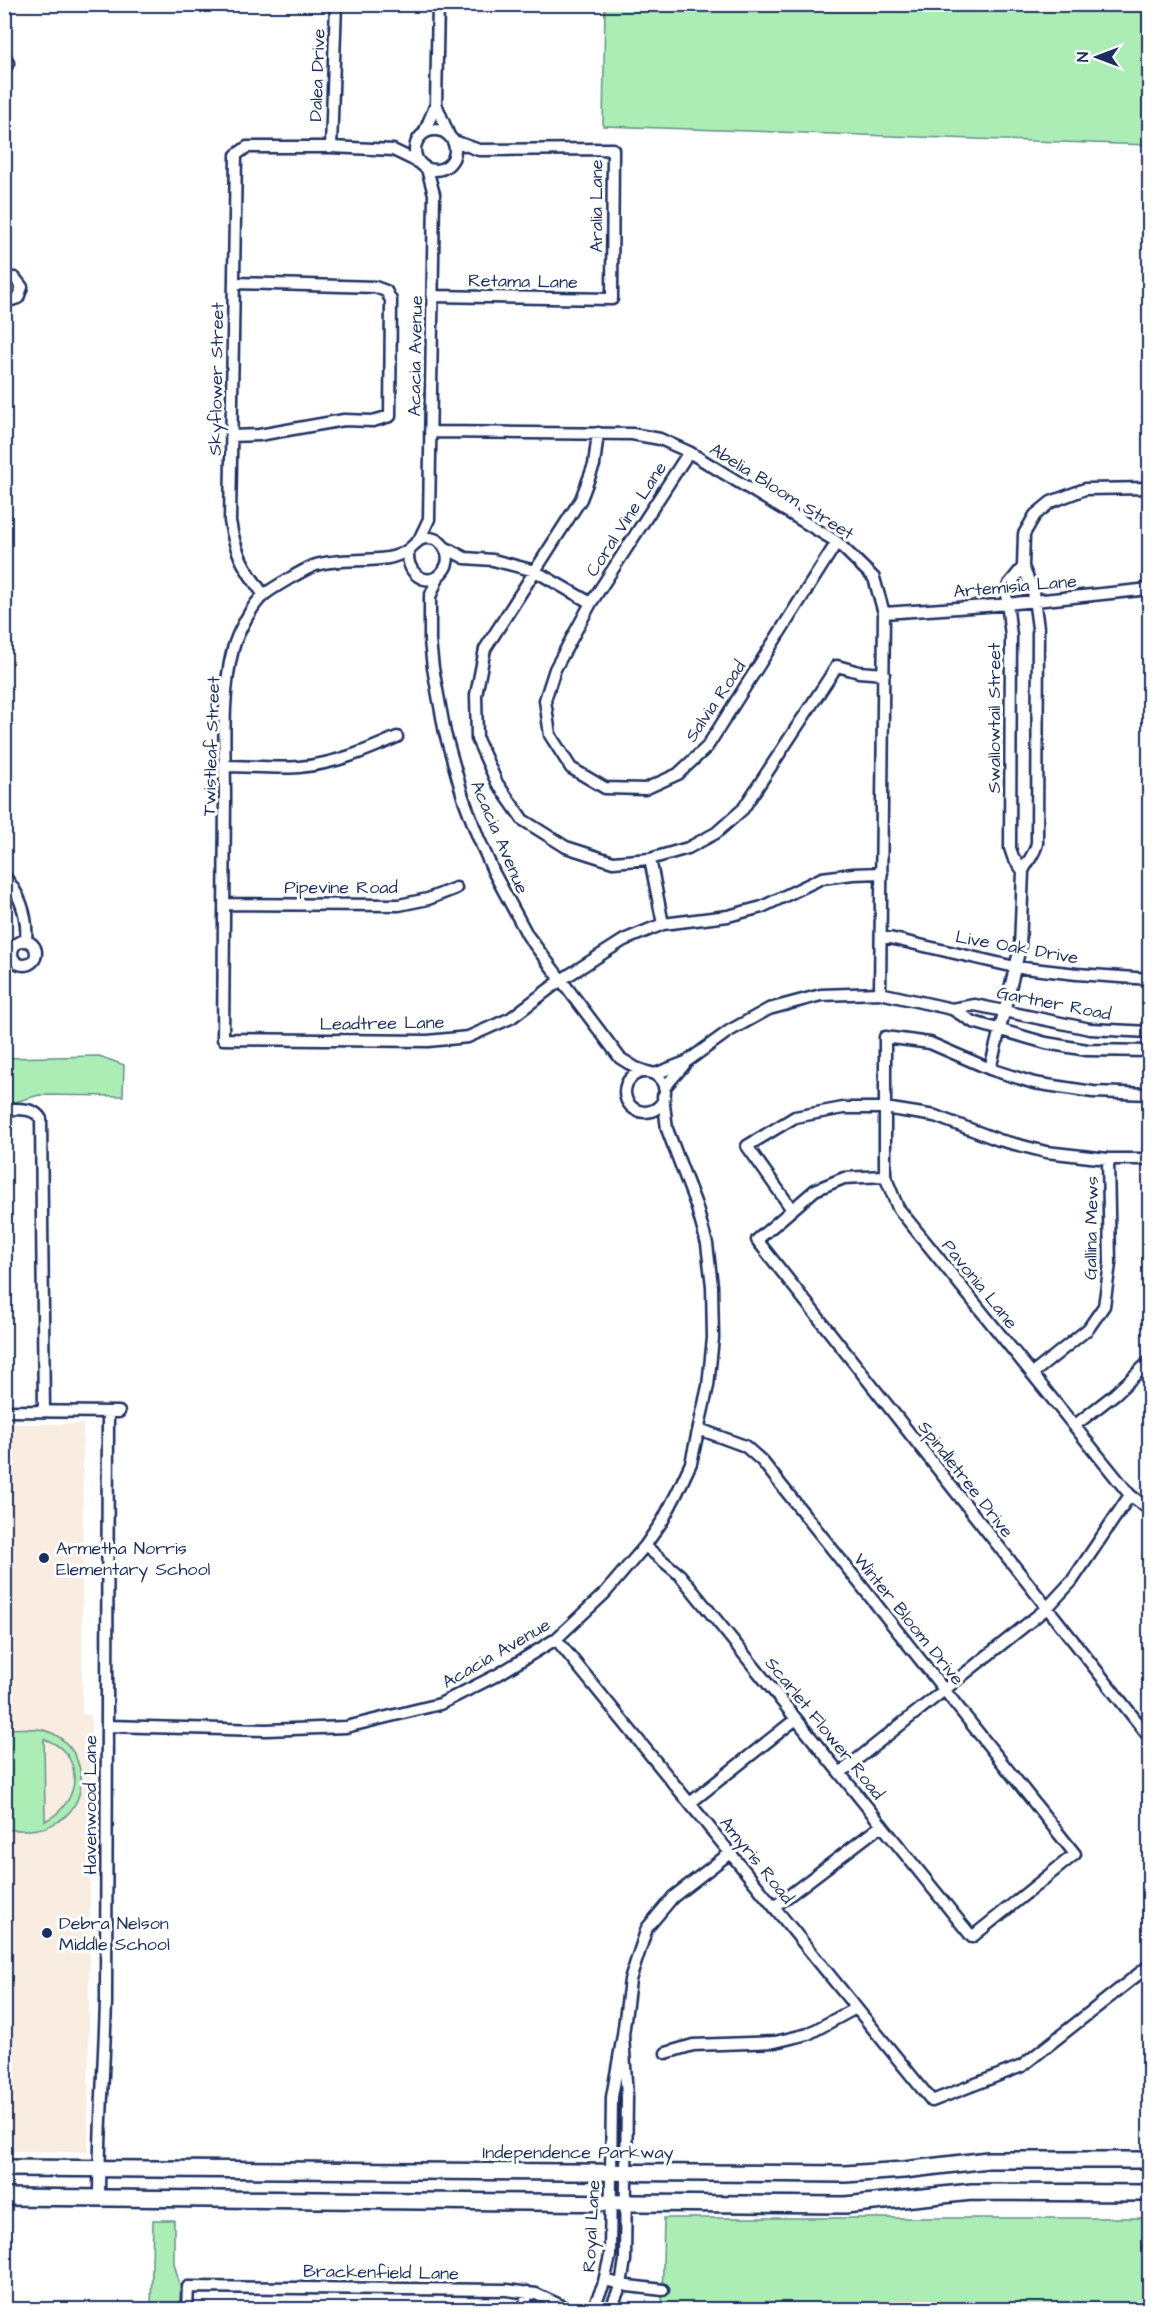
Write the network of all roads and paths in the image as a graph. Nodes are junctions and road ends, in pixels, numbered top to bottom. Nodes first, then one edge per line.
1 (336, 4) edge
2 (438, 4) edge
3 (4, 54) edge
4 (4, 71) edge
5 (436, 104) junction
6 (421, 136) junction
7 (451, 138) junction
8 (331, 147) junction
9 (393, 150) junction
10 (479, 150) junction
11 (448, 165) junction
12 (423, 166) junction
13 (434, 194) junction
14 (4, 278) edge
15 (234, 283) junction
16 (433, 296) junction
17 (4, 299) edge
18 (612, 299) joint
19 (430, 432) junction
20 (598, 433) junction
21 (231, 436) junction
22 (689, 452) junction
23 (1149, 488) edge
24 (429, 519) junction
25 (419, 540) junction
26 (837, 542) junction
27 (442, 544) junction
28 (409, 549) junction
29 (389, 558) junction
30 (465, 558) junction
31 (1023, 567) junction
32 (410, 569) junction
33 (535, 571) junction
34 (441, 573) junction
35 (420, 577) junction
36 (1149, 589) edge
37 (264, 595) junction
38 (430, 597) junction
39 (1034, 601) junction
40 (591, 603) junction
41 (1008, 604) junction
42 (884, 613) junction
43 (884, 674) junction
44 (397, 737) dead end
45 (225, 765) junction
46 (650, 859) junction
47 (1023, 871) junction
48 (882, 873) junction
49 (4, 876) edge
50 (456, 888) dead end
51 (224, 903) junction
52 (663, 924) junction
53 (881, 936) junction
54 (26, 941) dead end
55 (1015, 967) junction
56 (1149, 979) edge
57 (561, 980) junction
58 (880, 993) junction
59 (952, 1009) junction
60 (1004, 1011) junction
61 (999, 1030) junction
62 (1149, 1032) edge
63 (223, 1039) joint
64 (1149, 1051) edge
65 (620, 1058) junction
66 (686, 1062) junction
67 (990, 1069) junction
68 (651, 1073) junction
69 (626, 1089) junction
70 (663, 1092) junction
71 (1149, 1094) edge
72 (885, 1108) junction
73 (4, 1109) edge
74 (648, 1112) junction
75 (667, 1129) junction
76 (1108, 1159) junction
77 (1149, 1159) edge
78 (885, 1176) junction
79 (792, 1208) junction
80 (1149, 1360) edge
81 (1032, 1374) junction
82 (4, 1411) edge
83 (44, 1411) junction
84 (1074, 1426) junction
85 (699, 1428) junction
86 (1130, 1495) junction
87 (1149, 1510) edge
88 (645, 1546) junction
89 (1047, 1608) junction
90 (556, 1639) junction
91 (944, 1690) junction
92 (796, 1719) junction
93 (107, 1726) junction
94 (1149, 1738) edge
95 (840, 1773) junction
96 (690, 1803) junction
97 (882, 1825) junction
98 (730, 1853) junction
99 (774, 1907) junction
100 (972, 1937) joint
101 (1149, 1965) edge
102 (856, 2008) junction
103 (623, 2035) junction
104 (666, 2053) dead end
105 (1149, 2160) edge
106 (4, 2168) edge
107 (99, 2168) junction
108 (610, 2172) junction
109 (626, 2172) junction
110 (1149, 2193) edge
111 (4, 2197) edge
112 (99, 2198) junction
113 (610, 2203) junction
114 (626, 2203) junction
115 (605, 2280) junction
116 (621, 2285) junction
117 (663, 2290) dead end
118 (527, 2292) junction
119 (187, 2310) edge
120 (525, 2310) edge
121 (571, 2310) edge
122 (592, 2310) edge
123 (610, 2310) edge

1 - 8 street, Dalea Drive
2 - 5 street
3 - 4 street
5 - 6 street
5 - 7 street
6 - 7 street
6 - 9 street
6 - 12 street
7 - 10 street
7 - 11 street
8 - 9 street
8 - 15 street, Skyflower Street
9 - 12 street
10 - 11 street
10 - 18 street, Aralia Lane
11 - 12 street
11 - 13 street
12 - 13 street
13 - 16 street, Acacia Avenue
14 - 17 street
15 - 21 street, Skyflower Street
15 - 21 street
16 - 18 street, Retama Lane
16 - 19 street, Acacia Avenue
19 - 20 street, Abelia Bloom Street
19 - 24 street, Acacia Avenue
20 - 22 street, Abelia Bloom Street
20 - 33 street
21 - 37 street, Skyflower Street
22 - 26 street, Abelia Bloom Street
22 - 40 street, Coral Vine Lane
23 - 31 street, Swallowtail Street
24 - 25 street, Acacia Avenue
24 - 27 street, Acacia Avenue
25 - 27 street
25 - 28 street
26 - 40 street, Salvia Road
26 - 42 street, Abelia Bloom Street
27 - 30 street
27 - 34 street
28 - 29 street, Twistleaf Street
28 - 32 street
29 - 32 street
29 - 37 street, Twistleaf Street
30 - 33 street
30 - 34 street
31 - 39 street, Swallowtail Street
31 - 41 street, Swallowtail Street
32 - 35 street
33 - 40 street
33 - 46 street
34 - 35 street
34 - 38 street, Acacia Avenue
35 - 38 street, Acacia Avenue
36 - 39 street, Artemisia Lane
37 - 45 street, Twistleaf Street
38 - 57 street, Acacia Avenue
39 - 41 street, Artemisia Lane
39 - 47 street, Swallowtail Street
41 - 42 street, Artemisia Lane
41 - 47 street, Swallowtail Street
42 - 43 street, Abelia Bloom Street
43 - 46 street
43 - 48 street, Abelia Bloom Street
44 - 45 street
45 - 51 street, Twistleaf Street
46 - 52 street
47 - 55 street, Swallowtail Street
48 - 52 street, Leadtree Lane
48 - 53 street, Abelia Bloom Street
49 - 54 street
50 - 51 street, Pipevine Road
51 - 63 street, Twistleaf Street
52 - 57 street, Leadtree Lane
53 - 55 street, Live Oak Drive
53 - 58 street, Abelia Bloom Street
55 - 56 street, Live Oak Drive
55 - 60 street, Swallowtail Street
57 - 63 street, Leadtree Lane
57 - 65 street, Acacia Avenue
58 - 59 street, Gartner Road
58 - 66 street, Gartner Road
59 - 60 street, Gartner Road
59 - 61 street, Gartner Road
60 - 61 street, Swallowtail Street
60 - 62 street, Gartner Road
61 - 64 street, Gartner Road
61 - 67 street, Swallowtail Street
65 - 68 street
65 - 69 street
66 - 68 street
66 - 70 street
67 - 71 street
67 - 72 street, Pavonia Lane
68 - 69 street
68 - 70 street
69 - 74 street
70 - 74 street
70 - 75 street
72 - 76 street
72 - 78 street, Pavonia Lane
72 - 79 street
73 - 83 street
74 - 75 street
75 - 85 street, Acacia Avenue
76 - 77 street
76 - 81 street, Gallina Mews
78 - 79 street
78 - 81 street, Pavonia Lane
79 - 89 street, Spindletree Drive
80 - 84 street
81 - 84 street, Pavonia Lane
82 - 83 street
83 - 93 street, Havenwood Lane
84 - 86 street, Pavonia Lane
85 - 88 street, Acacia Avenue
85 - 91 street, Winter Bloom Drive
86 - 87 street, Pavonia Lane
86 - 89 street
88 - 90 street, Acacia Avenue
88 - 92 street, Scarlet Flower Road
89 - 91 street
89 - 94 street, Spindletree Drive
90 - 93 street, Acacia Avenue
90 - 96 street, Amyris Road
91 - 95 street
91 - 100 street, Winter Bloom Drive
92 - 95 street, Scarlet Flower Road
92 - 96 street
93 - 107 street, Havenwood Lane
95 - 97 street, Scarlet Flower Road
96 - 98 street, Amyris Road
97 - 99 street
97 - 100 street, Scarlet Flower Road
98 - 99 street, Amyris Road
98 - 103 street, Royal Lane
99 - 102 street, Amyris Road
101 - 102 street, Amyris Road
102 - 104 street
103 - 108 street, Royal Lane
103 - 109 street, Royal Lane
105 - 109 main road, Independence Parkway
106 - 107 main road, Independence Parkway
107 - 108 main road, Independence Parkway
107 - 112 street, Havenwood Lane
108 - 109 main road, Independence Parkway
108 - 113 street, Royal Lane
109 - 114 street, Royal Lane
110 - 114 main road
111 - 112 main road
112 - 113 main road
113 - 114 main road
113 - 115 street, Royal Lane
114 - 116 street, Royal Lane
115 - 116 street
115 - 122 street, Royal Lane
116 - 117 street
116 - 123 street, Royal Lane
118 - 119 street, Brackenfield Lane
118 - 120 street
118 - 121 street, Brackenfield Lane

